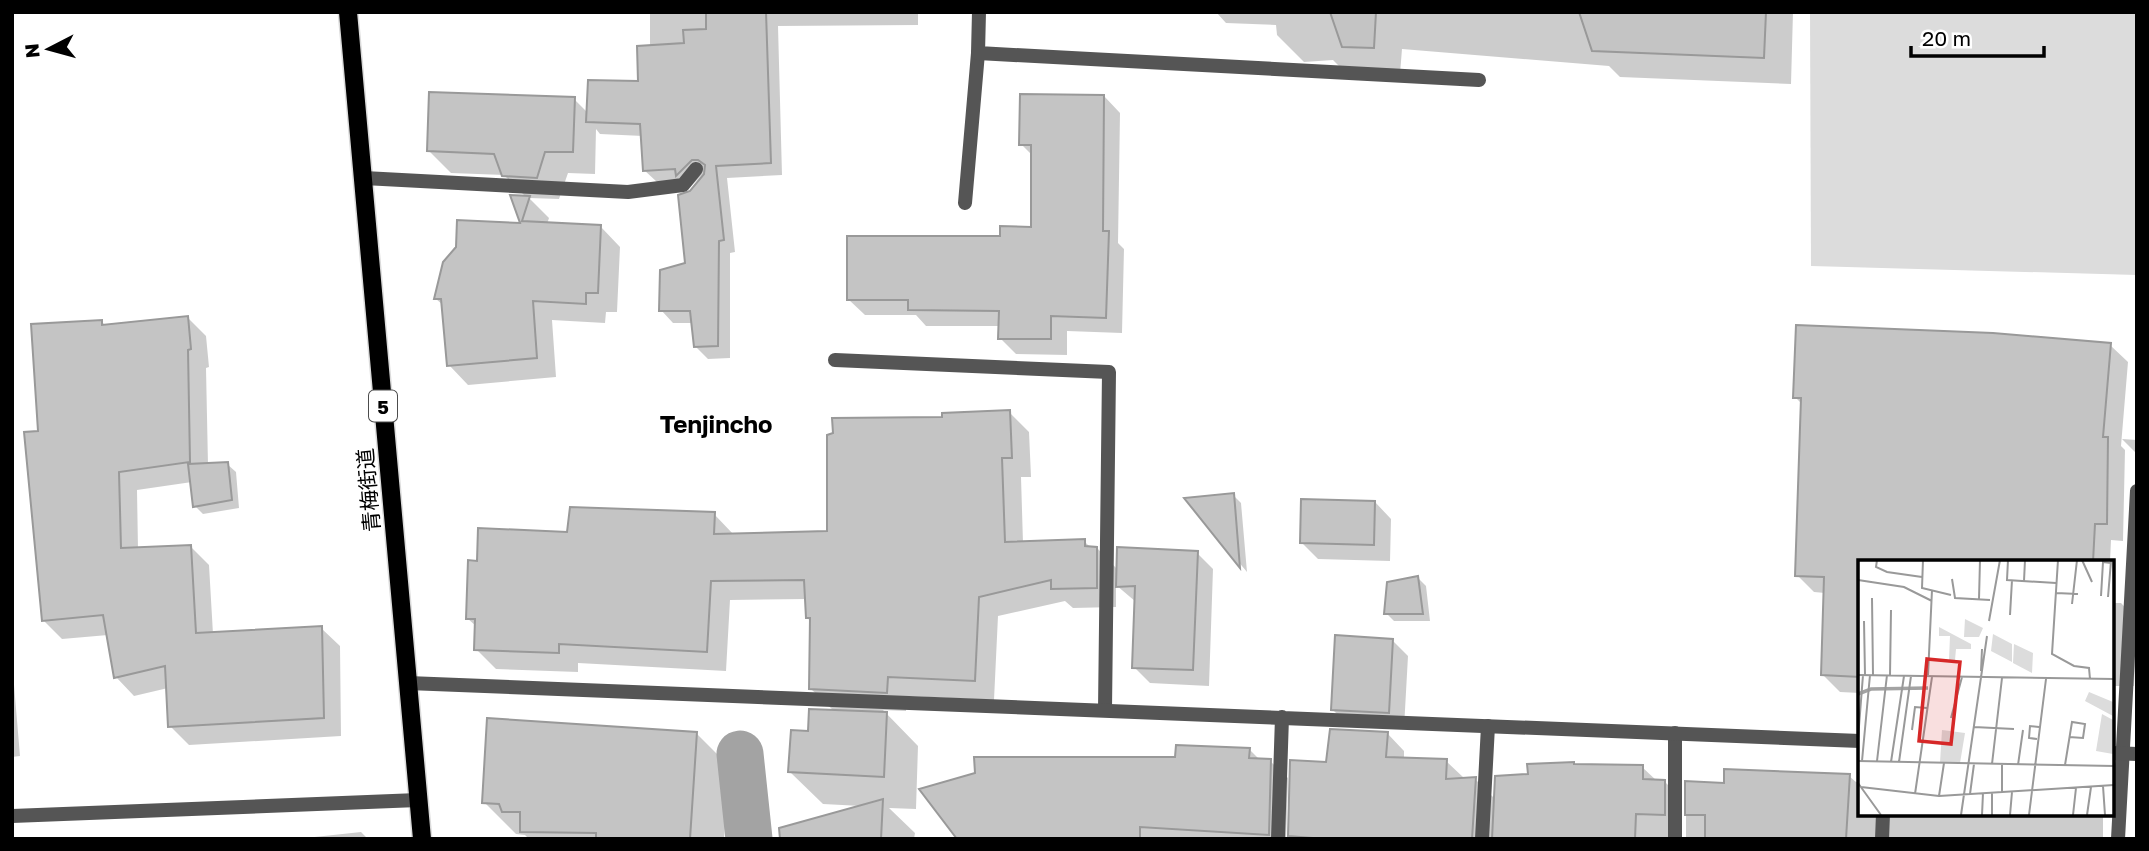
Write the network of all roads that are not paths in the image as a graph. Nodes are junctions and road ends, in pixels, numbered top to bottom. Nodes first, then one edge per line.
1 (348, 12) edge
2 (979, 12) edge
3 (978, 53) junction
4 (1479, 80) dead end
5 (696, 169) dead end
6 (364, 178) junction
7 (965, 203) dead end
8 (835, 360) dead end
9 (2137, 491) edge
10 (2136, 515) edge
11 (408, 683) junction
12 (1105, 710) junction
13 (1282, 717) junction
14 (1488, 726) junction
15 (1675, 733) junction
16 (1858, 741) edge
17 (2124, 754) edge
18 (418, 800) junction
19 (12, 816) edge
20 (1883, 816) edge
21 (422, 839) edge
22 (1278, 839) edge
23 (1482, 839) edge
24 (1675, 839) edge
25 (1882, 839) edge
26 (2118, 839) edge

1 - 6 main road, 青梅街道 / 5
2 - 3 street
3 - 4 street
3 - 7 street
5 - 6 street
6 - 11 main road, 青梅街道 / 5
8 - 12 street
9 - 10 street
10 - 17 street
11 - 12 street
11 - 18 main road, 青梅街道 / 5
12 - 13 street
13 - 14 street
13 - 22 street
14 - 15 street
14 - 23 street
15 - 16 street
15 - 24 street
17 - 26 street
18 - 19 street
18 - 21 main road, 青梅街道 / 5
20 - 25 street

